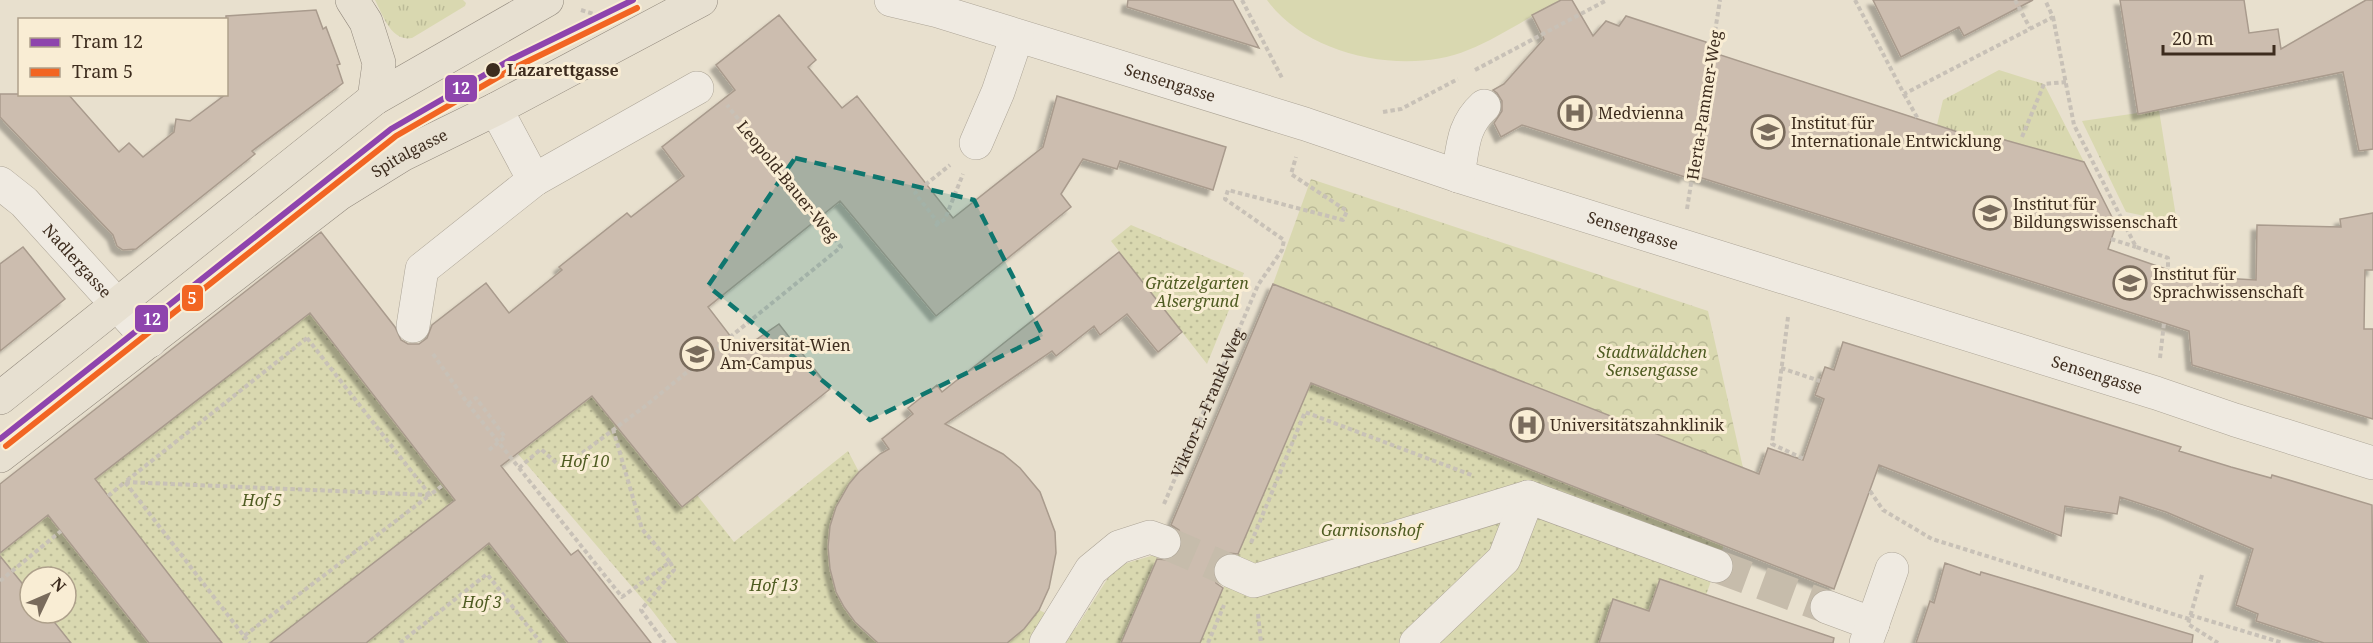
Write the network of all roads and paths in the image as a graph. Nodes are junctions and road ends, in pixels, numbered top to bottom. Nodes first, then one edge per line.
1 (352, 0) edge
2 (547, 0) edge
3 (701, 0) edge
4 (891, 0) edge
5 (1242, 0) edge
6 (1607, 0) edge
7 (1720, 0) edge
8 (1855, 0) edge
9 (2015, 0) edge
10 (2045, 0) edge
11 (930, 6) edge
12 (2053, 17) junction
13 (2030, 28) junction
14 (1017, 36) junction
15 (1473, 71) dead end
16 (1463, 76) dead end
17 (2066, 82) junction
18 (1286, 86) dead end
19 (696, 88) joint
20 (1904, 94) junction
21 (374, 99) junction
22 (1484, 106) dead end
23 (496, 109) junction
24 (1379, 112) dead end
25 (1918, 119) dead end
26 (2022, 137) dead end
27 (976, 143) junction
28 (1297, 153) dead end
29 (1458, 176) junction
30 (534, 180) junction
31 (0, 183) edge
32 (1688, 209) dead end
33 (2111, 239) dead end
34 (2136, 247) junction
35 (2168, 270) dead end
36 (119, 303) junction
37 (1788, 317) dead end
38 (2164, 323) dead end
39 (413, 326) joint
40 (150, 341) junction
41 (2160, 358) dead end
42 (1781, 368) junction
43 (1820, 381) dead end
44 (0, 398) edge
45 (468, 404) junction
46 (613, 429) junction
47 (489, 450) dead end
48 (0, 456) edge
49 (1804, 459) dead end
50 (2373, 463) edge
51 (519, 468) junction
52 (125, 482) junction
53 (443, 485) dead end
54 (1870, 490) dead end
55 (429, 495) junction
56 (108, 496) dead end
57 (1528, 497) junction
58 (61, 531) dead end
59 (1157, 539) joint
60 (670, 562) junction
61 (1716, 566) tunnel mouth
62 (1892, 569) dead end
63 (1234, 572) joint
64 (2202, 575) dead end
65 (0, 581) edge
66 (1827, 607) tunnel mouth
67 (2189, 617) junction
68 (1869, 634) edge
69 (244, 636) junction
70 (250, 643) edge
71 (400, 643) edge
72 (541, 643) edge
73 (665, 643) edge
74 (1046, 643) edge
75 (1416, 643) edge
76 (2218, 643) edge
77 (2283, 643) edge

1 - 21 main road
2 - 21 main road
3 - 23 main road, Spitalgasse
4 - 11 street, Sensengasse
5 - 18 path
6 - 15 path
7 - 32 path, Herta-Pammer-Weg
8 - 20 path
9 - 13 path
10 - 12 path
11 - 14 street, Sensengasse
12 - 13 path
12 - 17 path
13 - 20 path
14 - 27 street
14 - 29 street, Sensengasse
16 - 24 path
17 - 26 path
17 - 34 path
19 - 30 street
19 - 46 path, Leopold-Bauer-Weg
20 - 25 path
21 - 36 main road
22 - 29 street
23 - 30 street
23 - 40 main road, Spitalgasse
27 - 27 path
28 - 59 path, Viktor-E.-Frankl-Weg
29 - 50 street, Sensengasse
30 - 39 street
31 - 36 street, Nadlergasse
33 - 34 path
34 - 35 path
36 - 40 street, Nadlergasse
36 - 44 main road
37 - 42 path
38 - 41 path
39 - 45 path
40 - 48 main road, Spitalgasse
42 - 43 path
42 - 49 path
45 - 47 path, bridge
45 - 51 path
46 - 51 path, Leopold-Bauer-Weg
46 - 60 path
51 - 60 path
52 - 55 path
52 - 55 path
52 - 56 path
52 - 69 path
53 - 55 path
54 - 67 path
55 - 69 path
57 - 61 street
57 - 63 street
57 - 63 path
57 - 75 street
58 - 65 path
59 - 74 street
60 - 73 path
62 - 68 street
64 - 67 path
66 - 68 street
67 - 76 path
67 - 77 path
69 - 70 path
71 - 72 path

